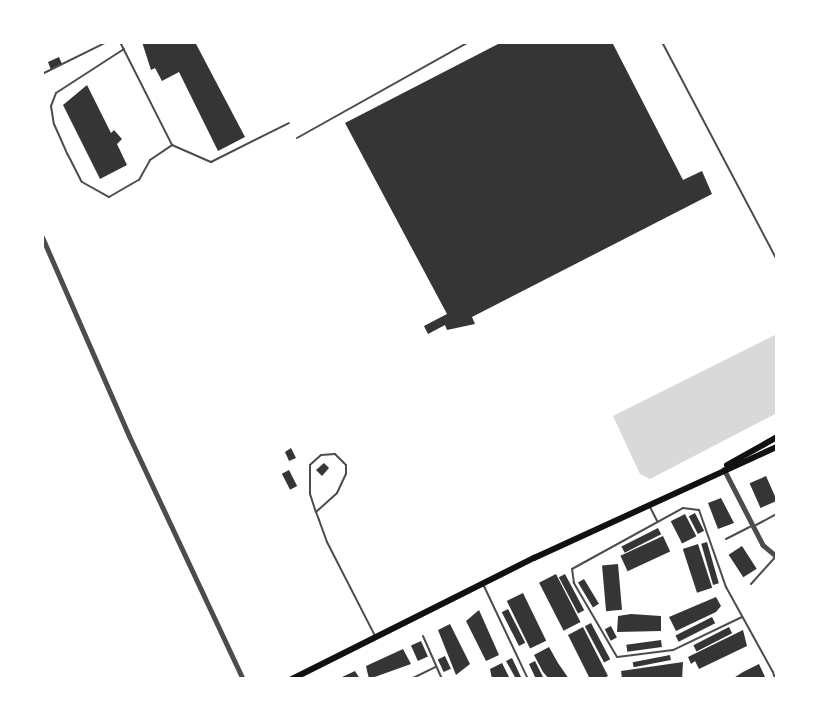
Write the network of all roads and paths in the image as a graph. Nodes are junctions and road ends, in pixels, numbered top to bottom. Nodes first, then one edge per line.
1 (107, 42) edge
2 (120, 42) edge
3 (469, 42) edge
4 (662, 42) edge
5 (124, 49) junction
6 (42, 74) edge
7 (289, 123) dead end
8 (297, 138) dead end
9 (172, 145) junction
10 (42, 237) edge
11 (777, 260) edge
12 (777, 437) edge
13 (777, 447) edge
14 (723, 469) junction
15 (649, 504) junction
16 (316, 512) junction
17 (777, 514) edge
18 (658, 522) junction
19 (753, 526) junction
20 (726, 539) dead end
21 (777, 555) edge
22 (483, 583) junction
23 (751, 584) dead end
24 (742, 617) junction
25 (423, 636) dead end
26 (375, 637) junction
27 (436, 667) junction
28 (243, 679) edge
29 (292, 679) edge
30 (411, 679) edge
31 (442, 679) edge
32 (528, 679) edge
33 (775, 679) edge

1 - 6 lane
2 - 5 lane
3 - 8 lane
4 - 11 lane
5 - 9 lane
5 - 9 lane
7 - 9 lane
10 - 28 street
12 - 14 main road
13 - 14 main road
14 - 15 main road
14 - 19 street
15 - 18 lane
15 - 22 main road
16 - 16 lane
16 - 26 lane
17 - 19 lane
18 - 24 lane
18 - 24 lane
19 - 20 lane
19 - 21 street
21 - 23 lane
22 - 26 main road
22 - 32 lane
24 - 33 lane
25 - 27 lane
26 - 29 main road
27 - 30 lane
27 - 31 lane

